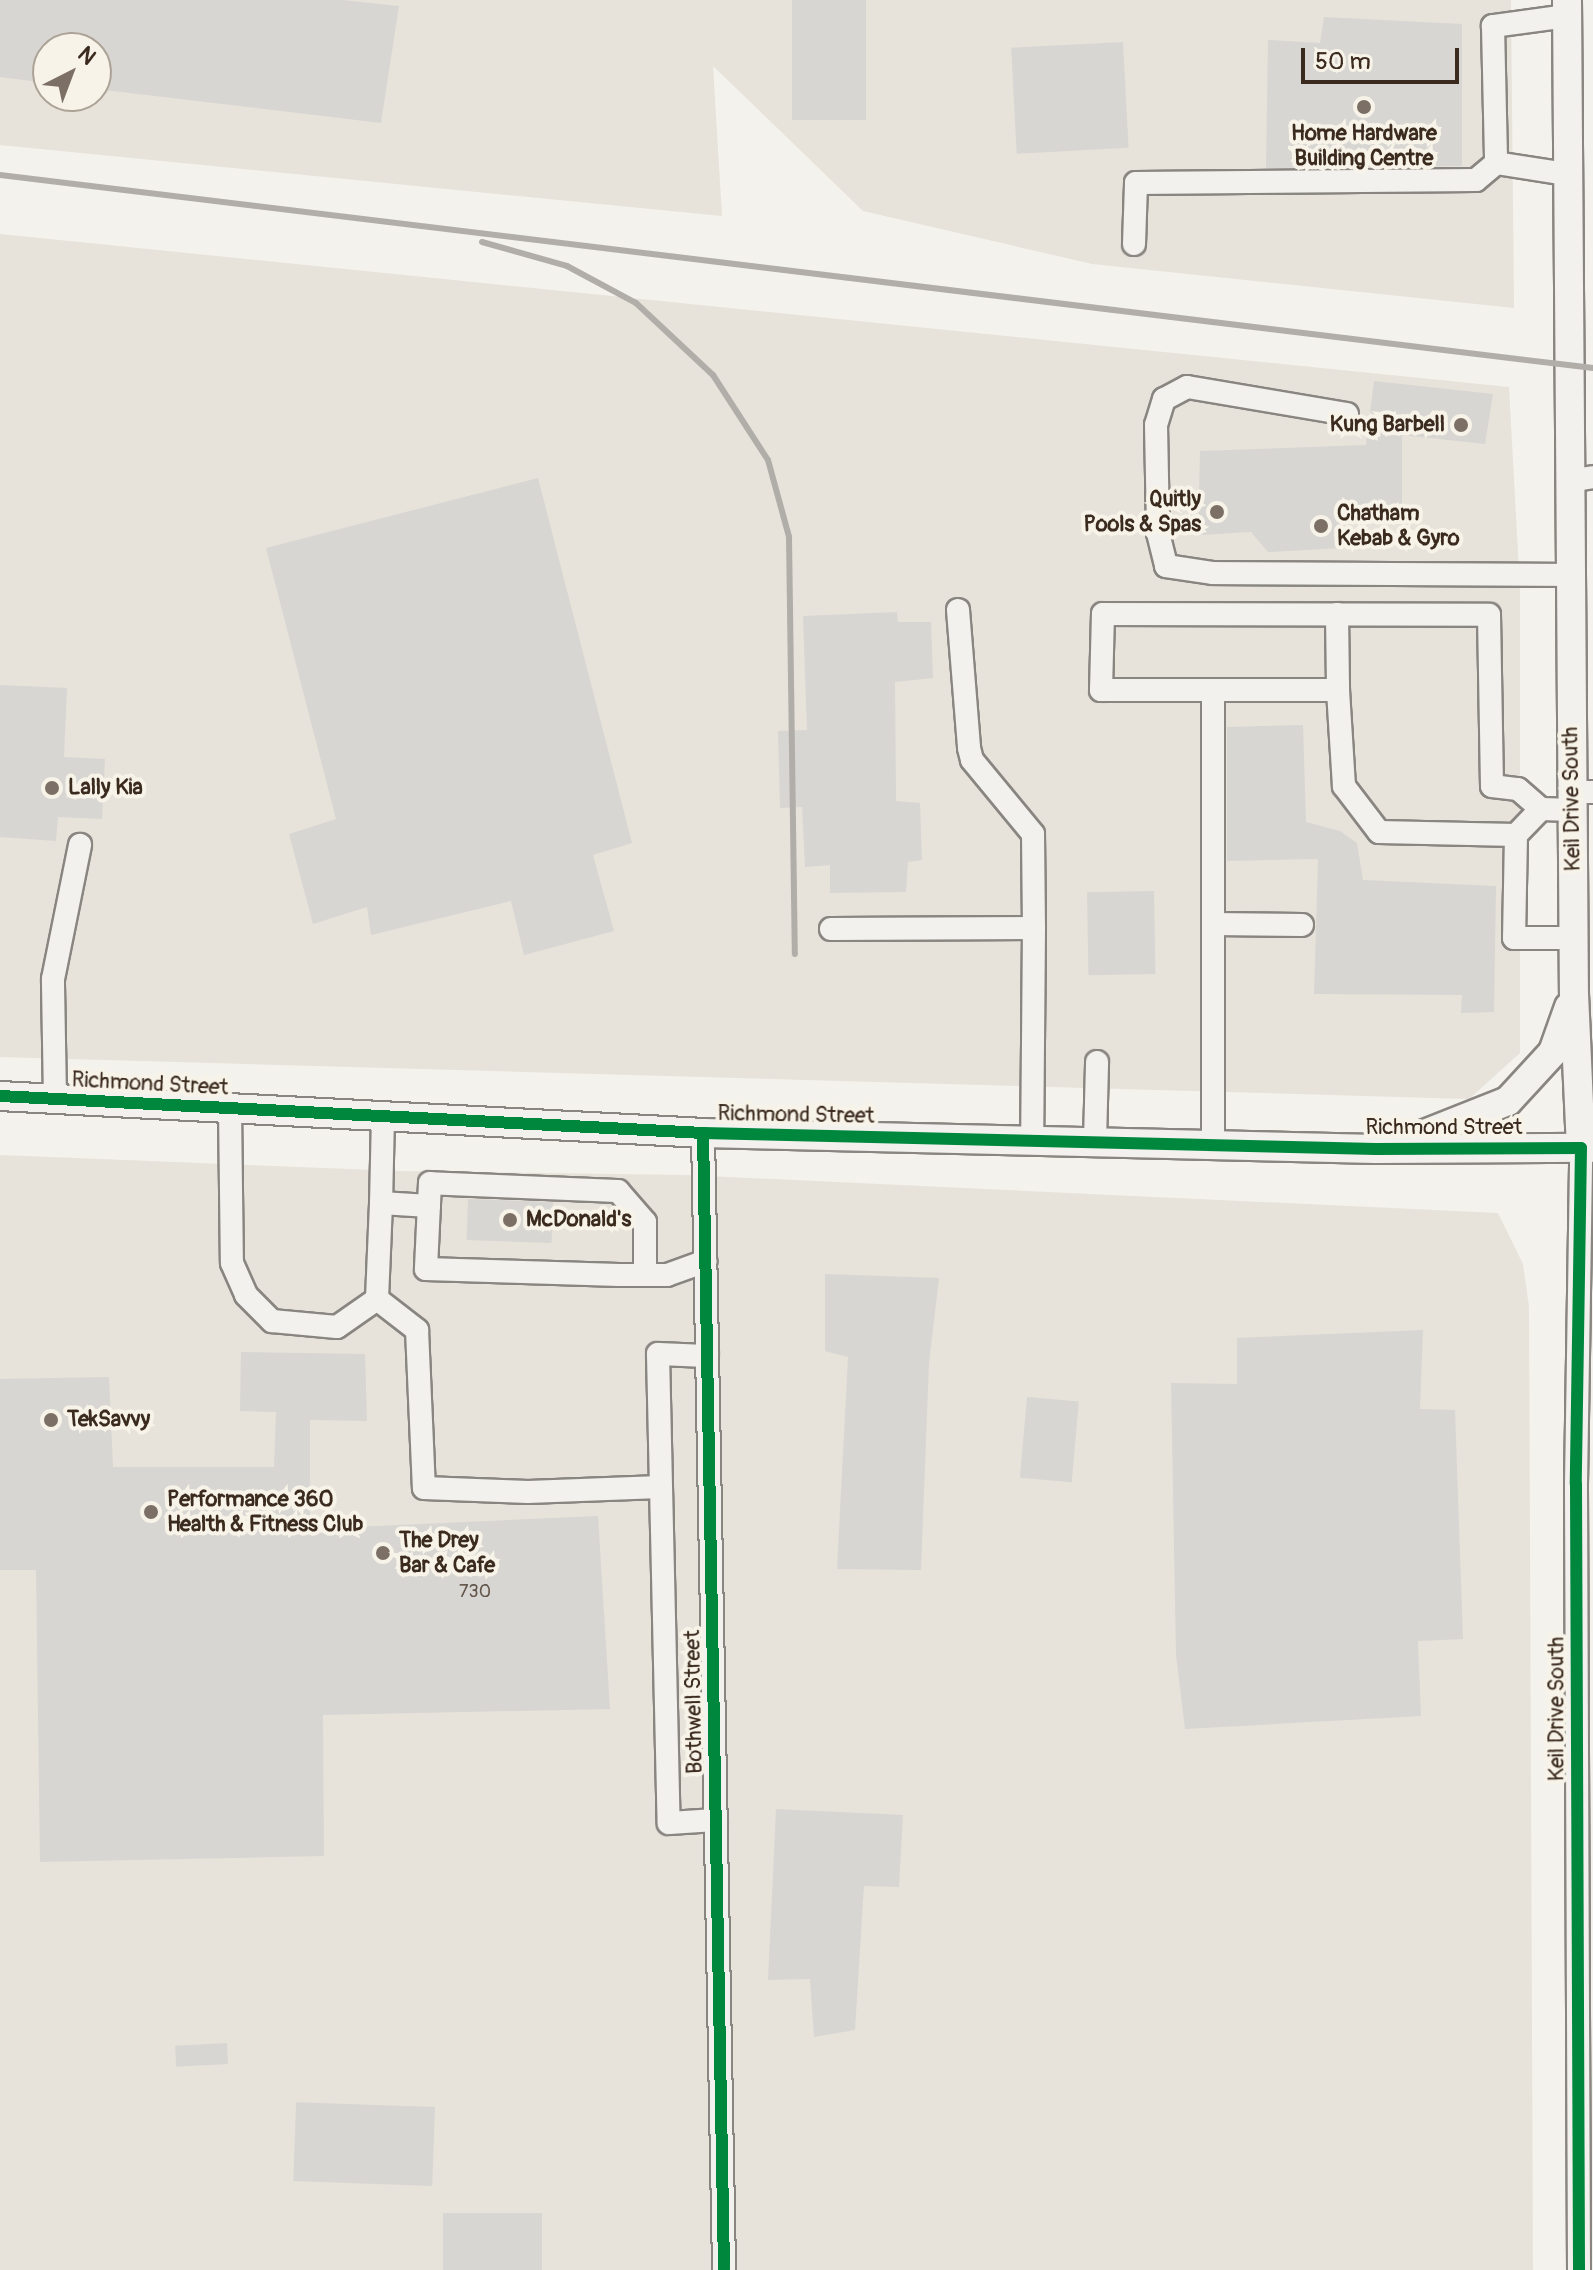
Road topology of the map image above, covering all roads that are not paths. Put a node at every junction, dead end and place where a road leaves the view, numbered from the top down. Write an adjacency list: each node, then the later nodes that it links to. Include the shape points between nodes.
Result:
1 (1567, 8): 2 (street, via 1493,26); 3 (main road, Keil Drive South)
2 (1496, 163): 3 (street); 4 (street, via 1476,180 1136,183)
3 (1567, 174): 6 (main road, Keil Drive South)
4 (1134, 244)
5 (1347, 414): 7 (street, via 1187,387 1164,399 1156,425 1158,533 1166,566 1213,573)
6 (1581, 479): 7 (main road, Keil Drive South)
7 (1570, 575): 12 (main road, Keil Drive South)
8 (958, 610): 19 (street, via 969,748 972,760 1033,834)
9 (1337, 614): 10 (street, via 1103,614 1101,690); 11 (street); 14 (street, via 1489,615 1492,786 1518,789)
10 (1213, 690): 11 (street); 17 (street)
11 (1338, 690): 15 (street, via 1344,786 1379,832)
12 (1582, 747): 13 (main road, Keil Drive South)
13 (1579, 798): 14 (street); 21 (main road, Keil Drive South)
14 (1541, 809): 15 (street)
15 (1516, 835): 21 (street, via 1514,938)
16 (80, 845): 26 (street, via 53,979)
17 (1213, 924): 18 (street); 32 (street)
18 (1302, 925)
19 (1034, 928): 20 (street); 30 (street)
20 (831, 929)
21 (1574, 938): 22 (main road, Keil Drive South)
22 (1574, 994): 23 (main road); 33 (main road, Keil Drive South); 34 (main road, via 1553,1052 1508,1101 1442,1131)
23 (1593, 1030)
24 (1097, 1062): 31 (street)
25 (0, 1096): 26 (main road, Richmond Street)
26 (55, 1099): 27 (main road, Richmond Street)
27 (230, 1108): 28 (main road, Richmond Street); 39 (street, via 232,1263 246,1295 272,1321 337,1327)
28 (383, 1116): 29 (main road, Richmond Street); 35 (street)
29 (703, 1133): 30 (main road, Richmond Street); 37 (street, Bothwell Street)
30 (1032, 1139): 31 (main road, Richmond Street)
31 (1095, 1141): 32 (main road, Richmond Street)
32 (1213, 1144): 34 (main road, Richmond Street)
33 (1587, 1148): 34 (main road, Richmond Street); 41 (street, Keil Drive South)
34 (1376, 1149)
35 (381, 1203): 36 (street); 39 (street)
36 (429, 1206): 38 (street, via 426,1269); 38 (street, via 430,1183 618,1191 645,1222)
37 (706, 1261): 38 (street, via 667,1275); 40 (street, Bothwell Street)
38 (645, 1275)
39 (377, 1299): 42 (street, via 417,1330 424,1488 528,1492)
40 (707, 1356): 42 (street, via 658,1354); 43 (street, Bothwell Street)
41 (1584, 1484): 45 (street, Keil Drive South)
42 (660, 1487): 43 (street, via 669,1823)
43 (716, 1820): 44 (street, Bothwell Street)
44 (724, 2270)
45 (1579, 2270)

